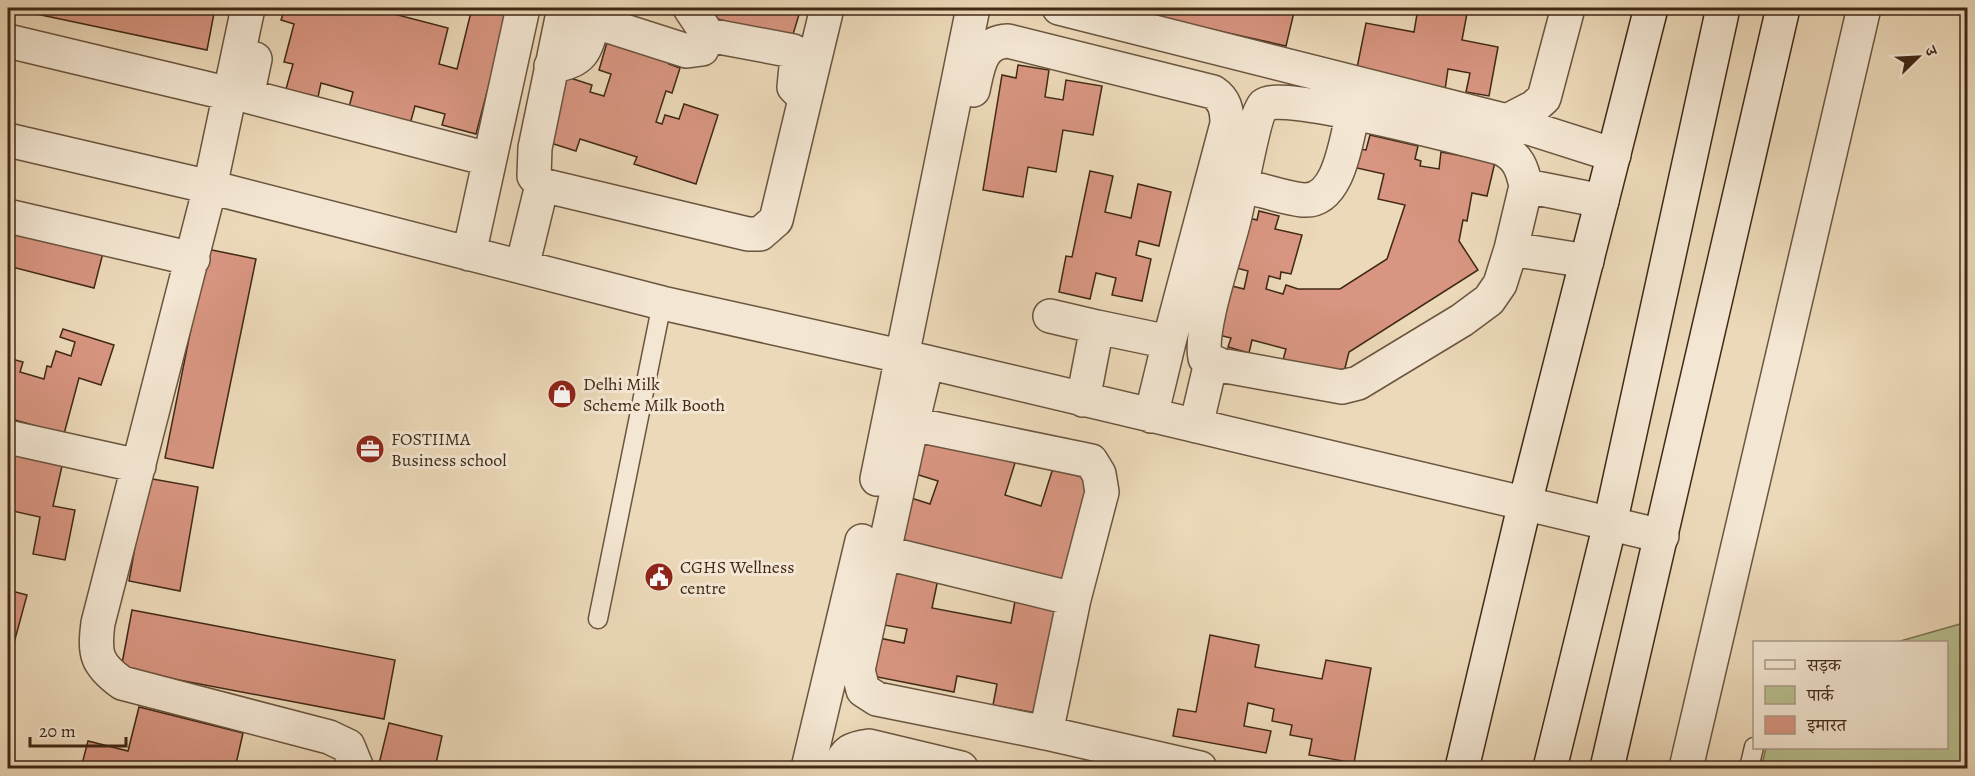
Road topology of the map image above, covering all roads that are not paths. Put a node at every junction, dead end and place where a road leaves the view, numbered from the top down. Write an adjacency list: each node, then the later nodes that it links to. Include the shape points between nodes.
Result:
1 (248, 8): 17 (street)
2 (266, 8): 22 (street, via 247,96)
3 (523, 8): 22 (street)
4 (690, 8): 14 (street)
5 (826, 8): 16 (street)
6 (1059, 8): 19 (street)
7 (1568, 8): 19 (street, via 1544,98 1534,108)
8 (1651, 8): 21 (street)
9 (1723, 8): 48 (street)
10 (1783, 8): 49 (street)
11 (1864, 8): 63 (street)
12 (583, 12): 14 (street, via 694,52 702,49); 24 (street, via 551,66 532,164 534,176)
13 (977, 30): 23 (street, via 981,57); 38 (street, via 1213,92 1225,105 1227,124); 39 (street)
14 (708, 34): 16 (street, via 793,51 797,57 794,87)
15 (8, 41): 17 (street)
16 (806, 92): 24 (street, via 776,220 760,234)
17 (230, 94): 27 (street)
18 (1353, 113): 25 (street, via 1336,179 1323,194 1306,200); 25 (street, via 1284,101 1263,106 1256,120); 26 (street, via 1512,153)
19 (1507, 121): 21 (street)
20 (8, 140): 27 (street)
21 (1614, 155): 28 (street)
22 (488, 159): 31 (street)
23 (952, 176)
24 (542, 185): 34 (street)
25 (1243, 186): 40 (street, via 1204,339 1205,358)
26 (1526, 186): 28 (street); 30 (street)
27 (210, 187): 31 (street); 32 (street)
28 (1602, 201): 33 (street)
29 (8, 216): 32 (street)
30 (1511, 249): 33 (street); 40 (street, via 1500,284 1489,300 1358,383 1342,387)
31 (469, 254): 34 (street)
32 (193, 259): 46 (street)
33 (1587, 261): 47 (street)
34 (522, 267): 35 (street)
35 (662, 303): 39 (street); 52 (lane)
36 (1050, 316): 37 (street)
37 (1097, 327): 38 (street); 41 (street)
38 (1169, 342): 42 (street)
39 (914, 360): 41 (street); 43 (street); 56 (street, via 876,482)
40 (1211, 362): 44 (street)
41 (1083, 400): 42 (street)
42 (1151, 416): 44 (street)
43 (912, 424): 50 (street); 51 (street, via 1091,461 1099,474 1102,492)
44 (1196, 426): 47 (street)
45 (8, 437): 46 (street)
46 (139, 466): 55 (street, via 98,623 95,646 100,664 122,683 329,737 348,746)
47 (1525, 503): 48 (street); 60 (street)
48 (1610, 524): 49 (street); 61 (street)
49 (1662, 536): 62 (street)
50 (882, 552): 51 (street); 53 (street, via 858,670 863,690 877,699)
51 (1074, 599): 53 (street)
52 (598, 619)
53 (1046, 733): 59 (street)
54 (1754, 749): 64 (lane)
55 (357, 768)
56 (808, 768)
57 (840, 768): 58 (street, via 842,758 854,748 869,747)
58 (962, 768)
59 (1200, 768)
60 (1462, 768)
61 (1550, 768)
62 (1607, 768)
63 (1686, 768)
64 (1749, 768)

